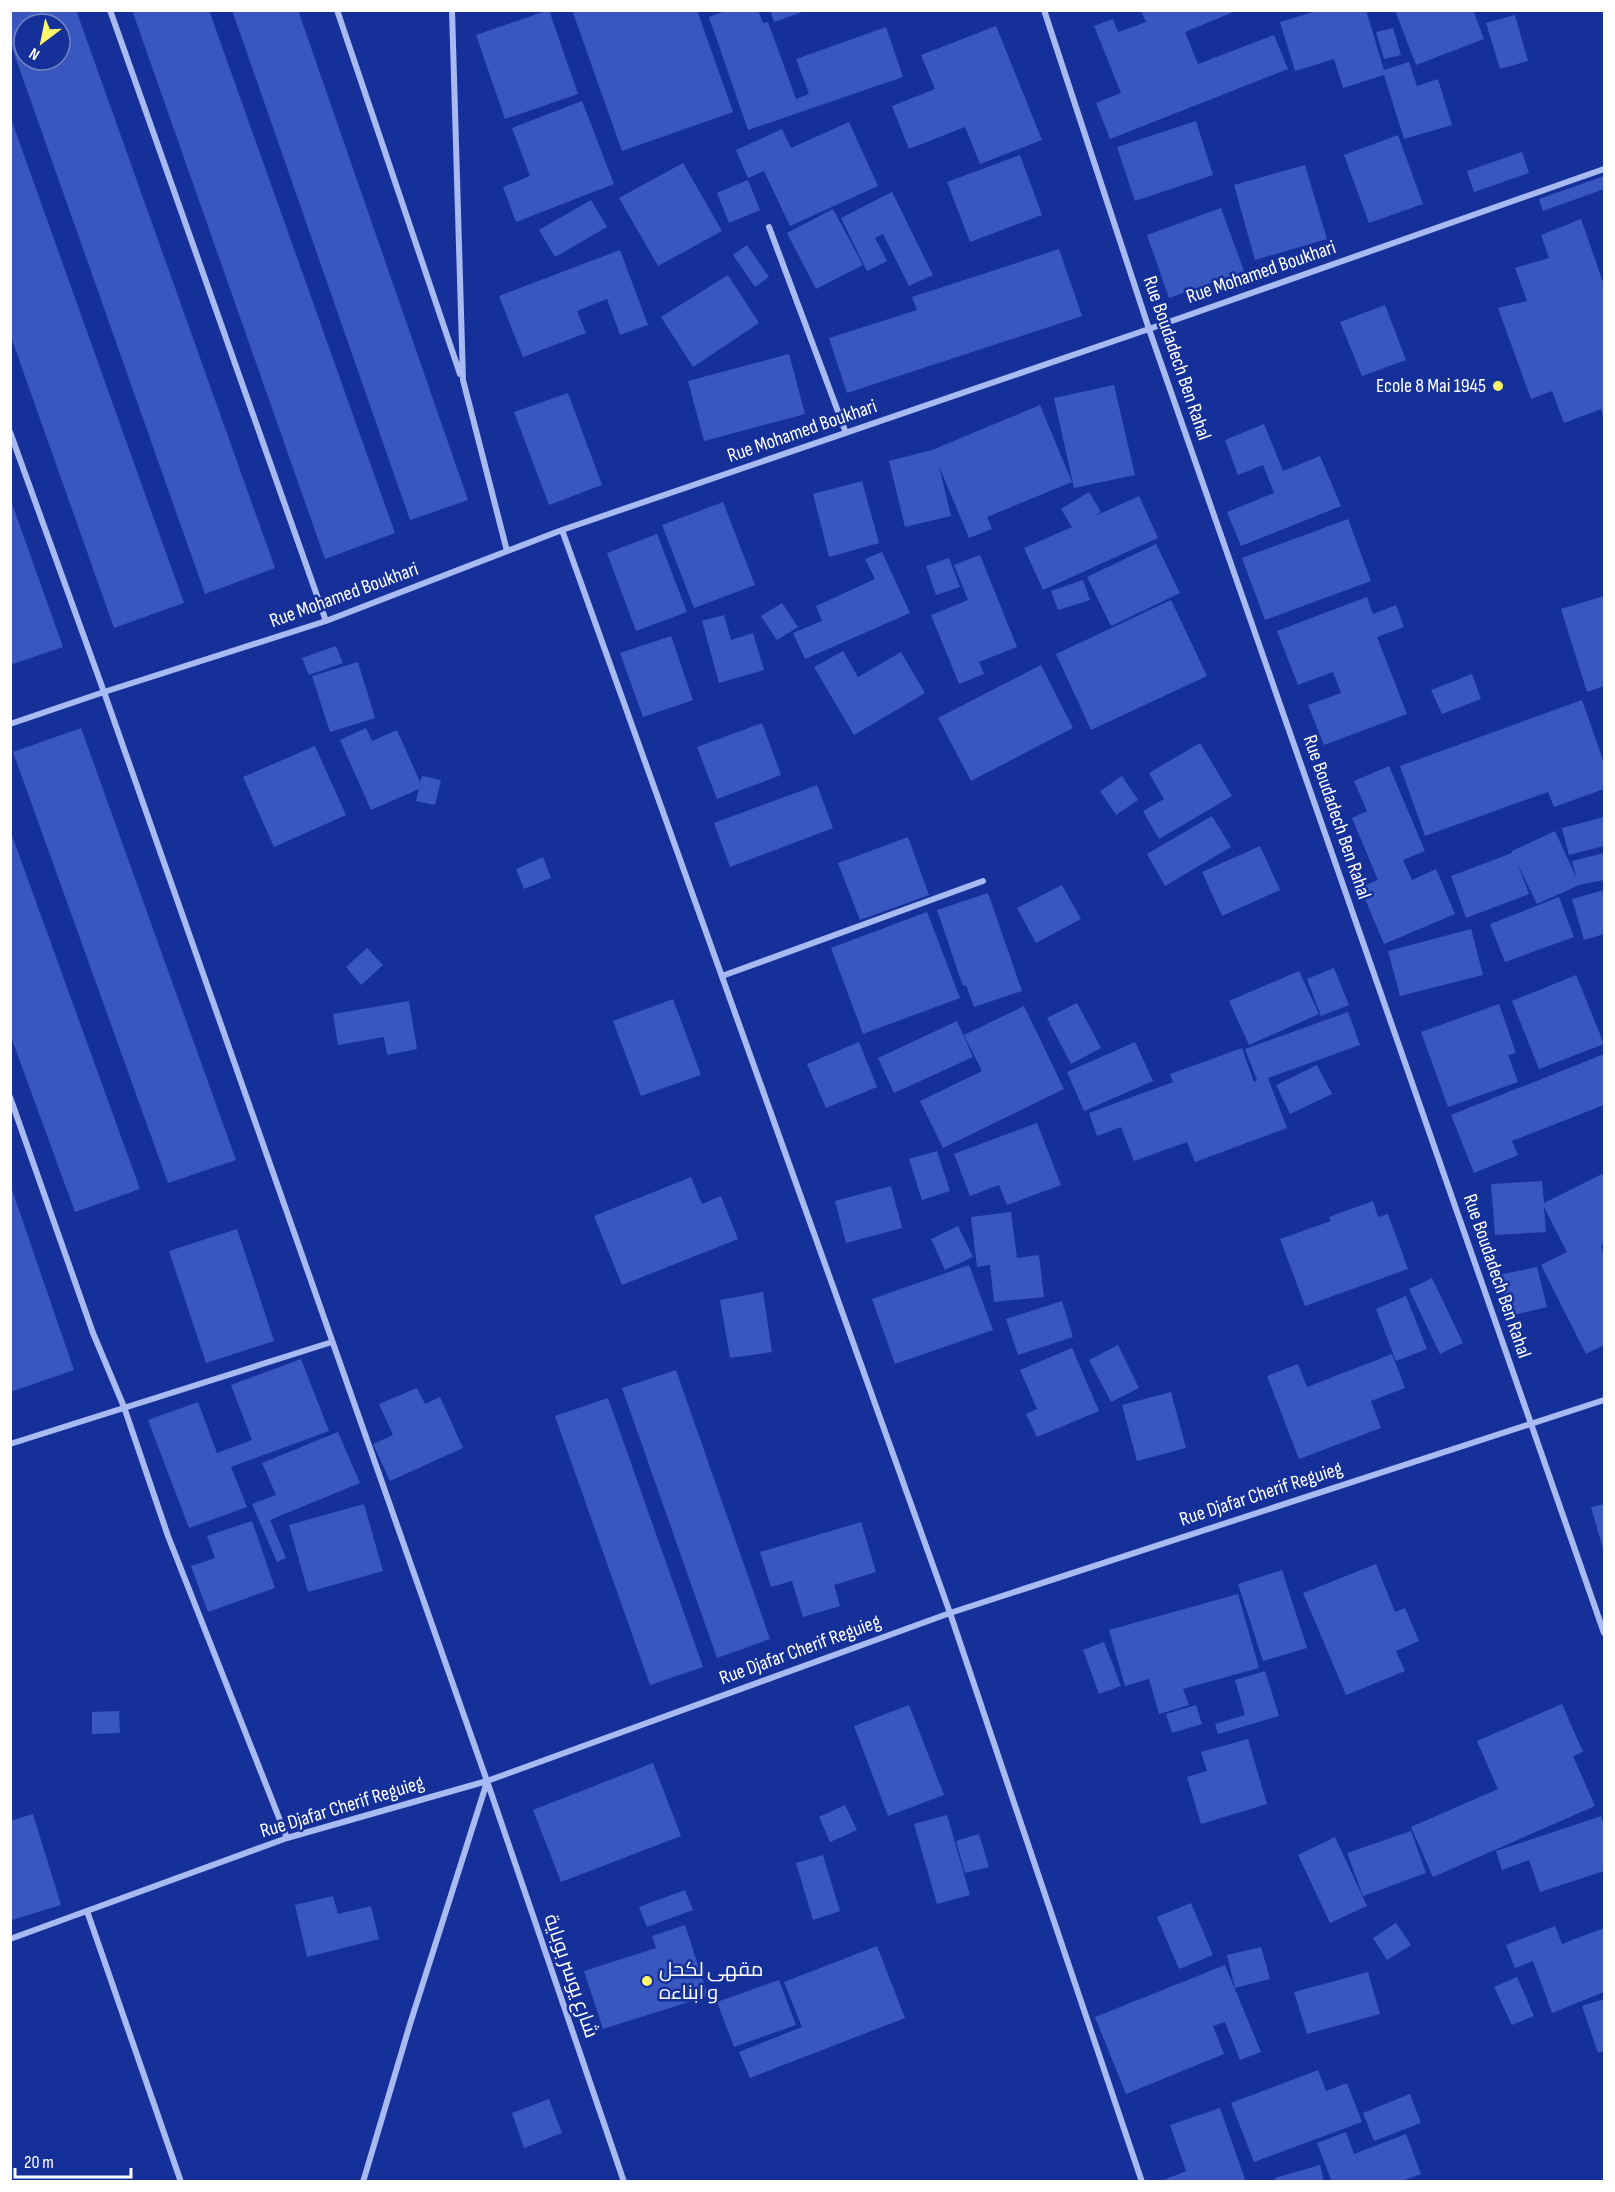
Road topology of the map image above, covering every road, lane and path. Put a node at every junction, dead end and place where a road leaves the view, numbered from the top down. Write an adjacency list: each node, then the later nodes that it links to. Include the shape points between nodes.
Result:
1 (110, 10): 13 (street)
2 (337, 10): 8 (street)
3 (452, 10): 8 (street)
4 (1044, 10): 7 (street, Rue Boudadech Ben Rahal)
5 (1605, 169): 7 (street, Rue Mohamed Boukhari)
6 (769, 227): 10 (street)
7 (1149, 329): 10 (street, Rue Mohamed Boukhari); 22 (street, Rue Boudadech Ben Rahal)
8 (463, 380): 12 (street)
9 (10, 432): 14 (street, شارع يوسر بوباية)
10 (846, 433): 11 (street, Rue Mohamed Boukhari)
11 (562, 530): 12 (street, Rue Mohamed Boukhari); 17 (street)
12 (507, 551): 13 (street, Rue Mohamed Boukhari)
13 (326, 621): 14 (street, Rue Mohamed Boukhari)
14 (104, 692): 15 (street, Rue Mohamed Boukhari); 19 (street, شارع يوسر بوباية)
15 (10, 724)
16 (983, 881): 17 (street)
17 (722, 975): 24 (street)
18 (10, 1097): 21 (street, via 93,1333)
19 (332, 1342): 21 (street); 26 (street, شارع يوسر بوباية)
20 (1605, 1400): 22 (street, Rue Djafar Cherif Reguieg)
21 (124, 1407): 23 (street); 27 (street, via 168,1536)
22 (1531, 1424): 24 (street, Rue Djafar Cherif Reguieg); 25 (street, Rue Boudadech Ben Rahal)
23 (10, 1444)
24 (950, 1613): 26 (street, Rue Djafar Cherif Reguieg); 33 (street)
25 (1605, 1633)
26 (487, 1781): 27 (street, Rue Djafar Cherif Reguieg); 31 (street); 32 (street, شارع يوسر بوباية)
27 (287, 1838): 28 (street, Rue Djafar Cherif Reguieg)
28 (87, 1911): 29 (street, Rue Djafar Cherif Reguieg); 30 (street)
29 (10, 1939)
30 (181, 2181)
31 (363, 2181)
32 (624, 2181)
33 (1142, 2181)

